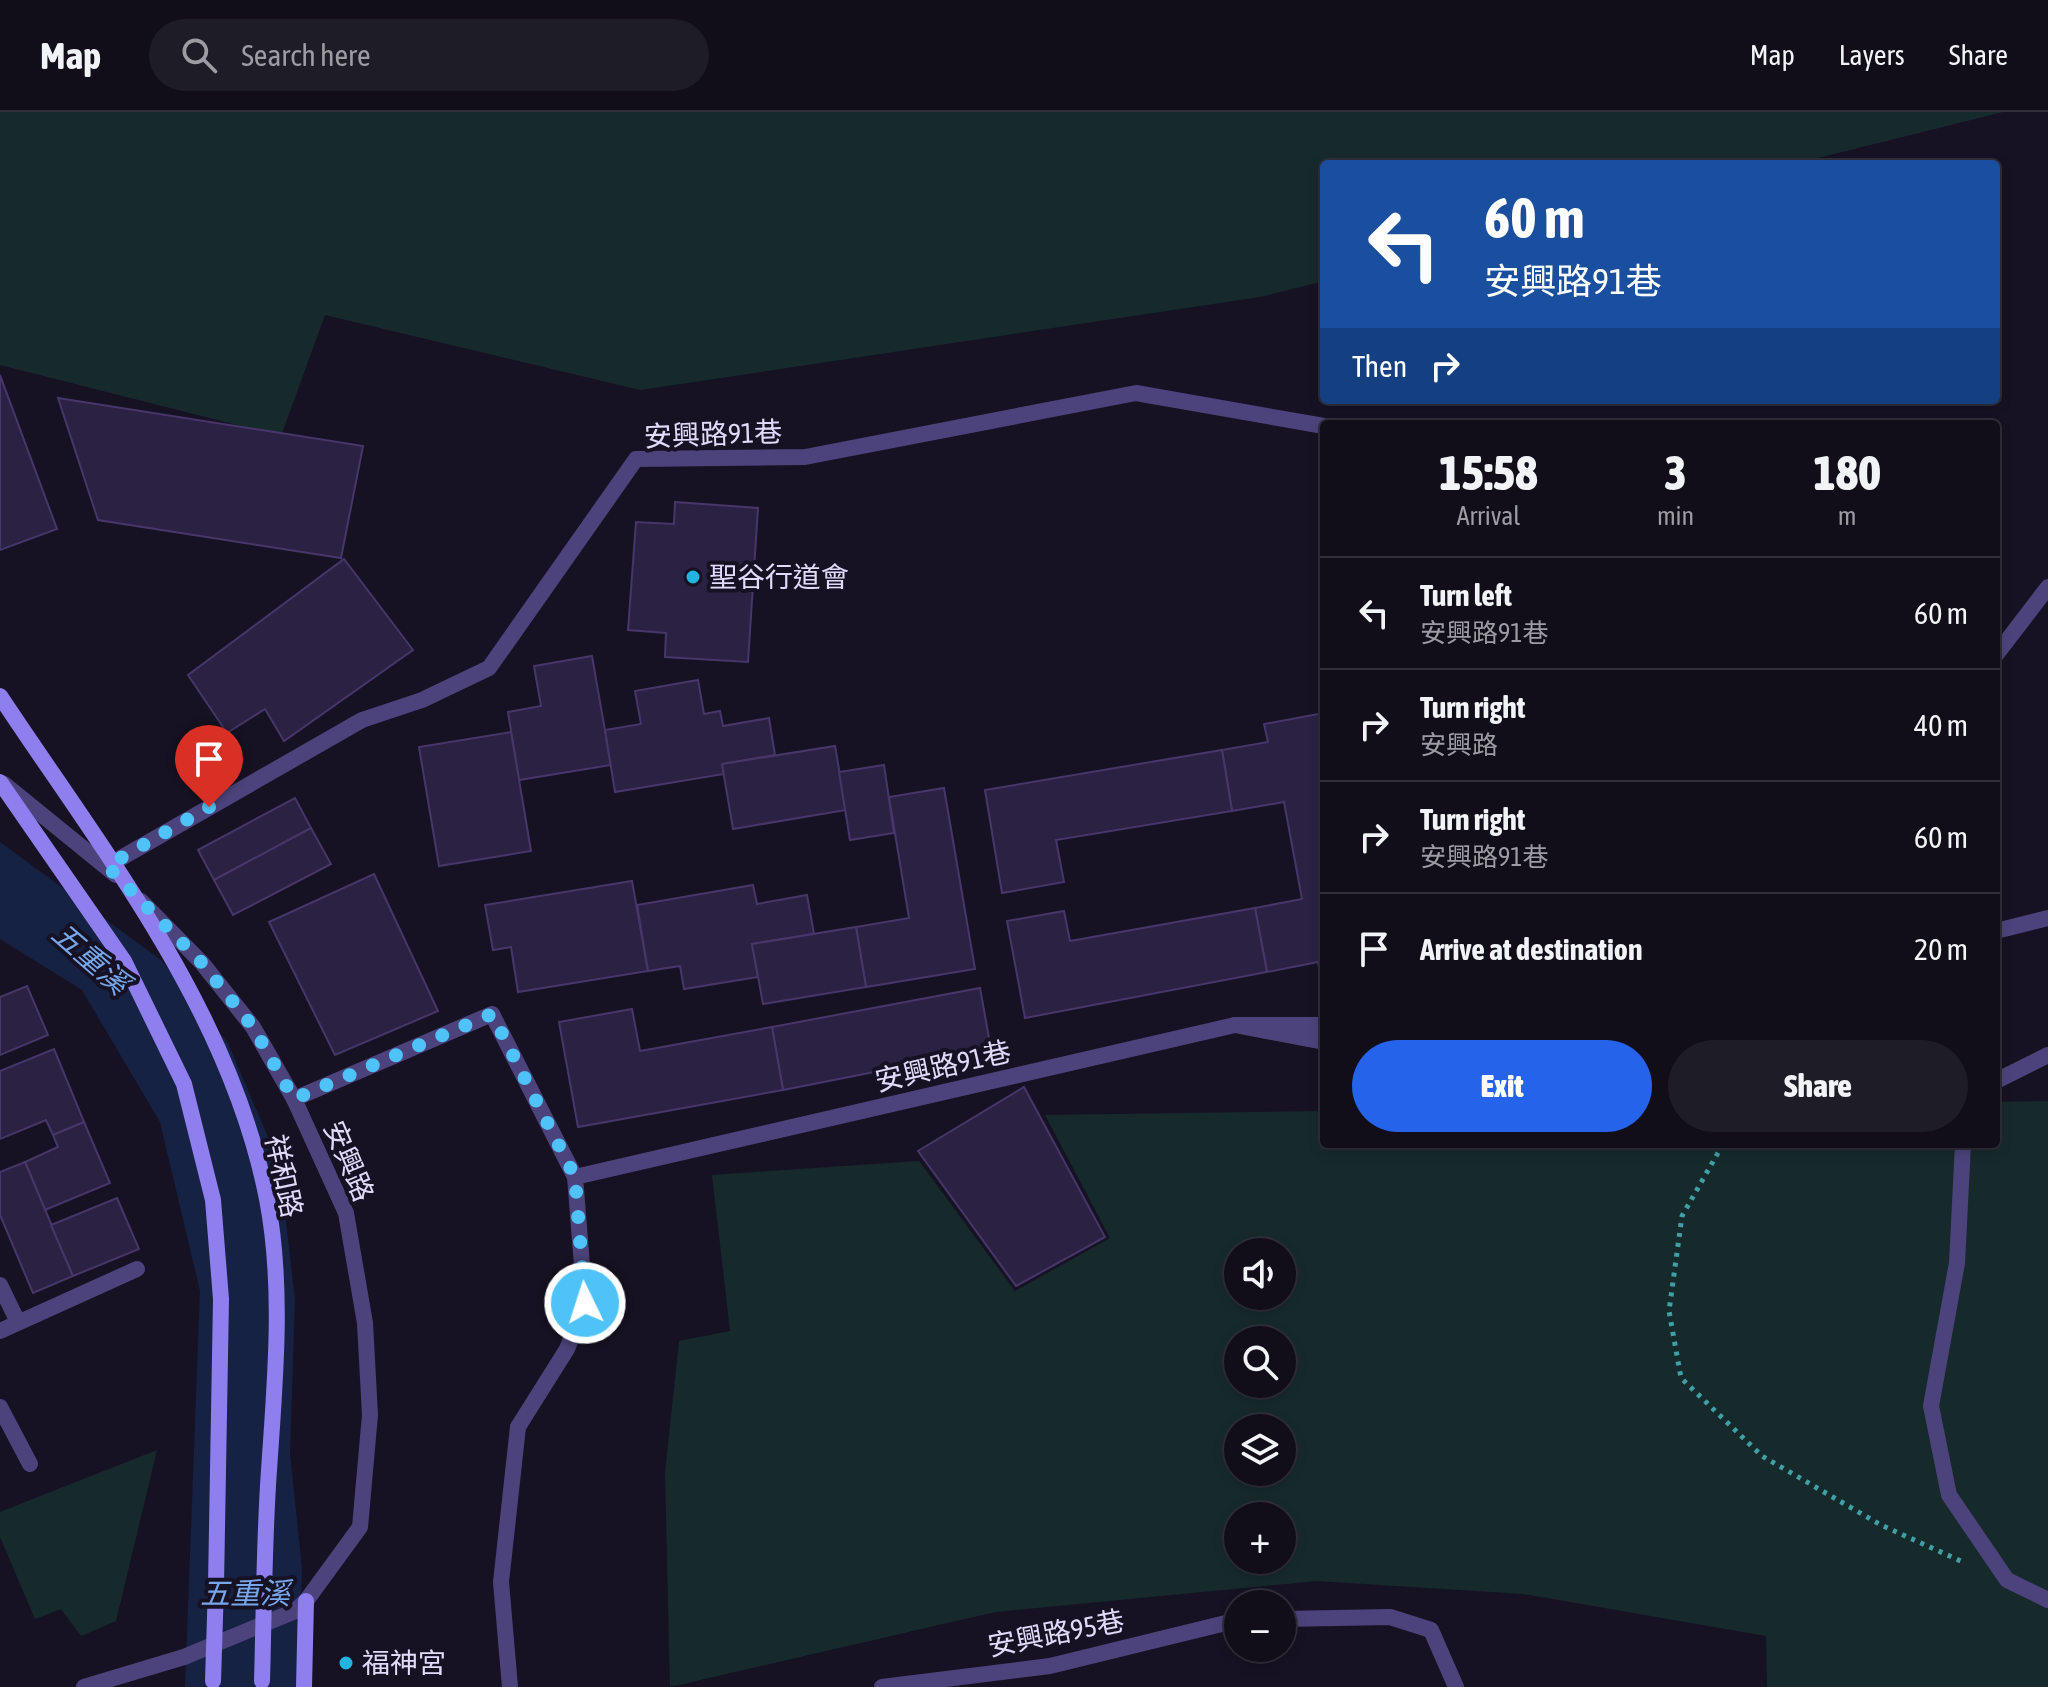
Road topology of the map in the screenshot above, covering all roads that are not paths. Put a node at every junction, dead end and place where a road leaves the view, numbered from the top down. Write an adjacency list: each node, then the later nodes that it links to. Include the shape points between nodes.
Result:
1 (1320, 425): 6 (street, 安興路91巷, via 1136,393 805,457 636,459 489,668 422,700 362,720)
2 (2048, 587): 3 (street)
3 (2000, 650)
4 (0, 696): 29 (main road, 祥和路, bridge, via 155,929 189,993 240,1098 267,1200 277,1308)
5 (0, 781): 6 (street, 安興路); 28 (main road, bridge, via 124,961 184,1084 213,1200 221,1327)
6 (107, 866): 14 (street, 安興路, via 202,963 253,1027)
7 (2048, 918): 8 (street)
8 (2000, 930)
9 (1235, 1025): 10 (street, 安興路91巷); 11 (street); 16 (street, 安興路91巷)
10 (1320, 1025)
11 (1320, 1041)
12 (2048, 1055): 13 (street)
13 (2000, 1079)
14 (294, 1099): 16 (street, via 492,1014); 24 (street, 安興路, via 346,1213 365,1323 370,1415 360,1527)
15 (1963, 1148): 23 (street, via 1957,1263 1931,1406 1949,1495 2007,1580)
16 (575, 1177): 31 (street, via 585,1303 567,1349 518,1427 501,1582)
17 (137, 1269): 19 (street)
18 (0, 1285): 19 (street)
19 (18, 1322): 20 (street)
20 (0, 1331)
21 (0, 1407): 22 (street)
22 (30, 1464)
23 (2048, 1600)
24 (301, 1606): 27 (street, bridge, via 184,1657); 30 (main road)
25 (1296, 1619): 33 (street, via 1390,1617 1431,1630)
26 (1224, 1623): 32 (street, 安興路95巷, via 1050,1666)
27 (84, 1687)
28 (213, 1687)
29 (262, 1687)
30 (304, 1687)
31 (510, 1687)
32 (882, 1687)
33 (1456, 1687)

